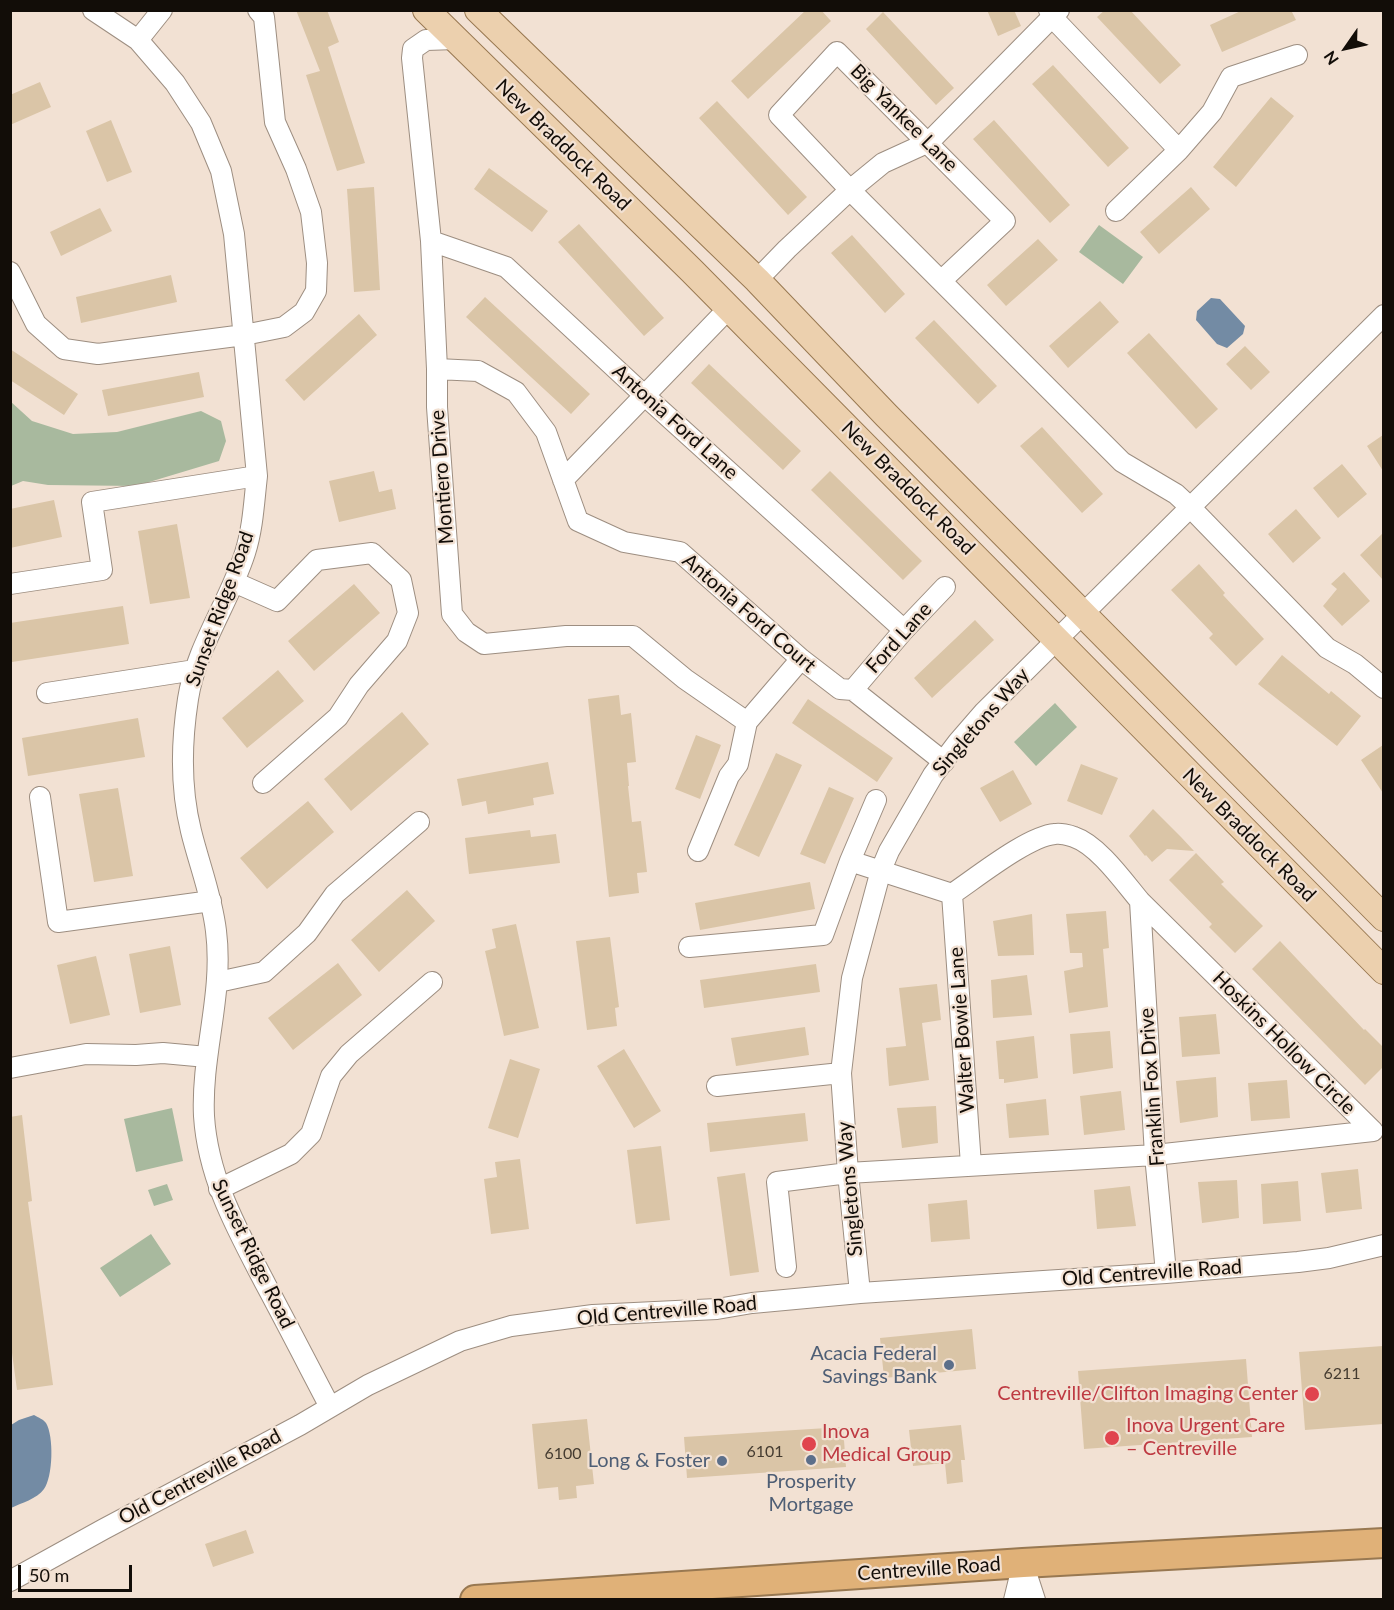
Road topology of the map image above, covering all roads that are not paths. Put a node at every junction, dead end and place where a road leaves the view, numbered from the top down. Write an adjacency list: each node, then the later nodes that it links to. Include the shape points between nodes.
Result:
1 (93, 10): 8 (street, Sunset Ridge Road)
2 (162, 10): 8 (street)
3 (258, 10): 20 (street, via 264,17 276,122 311,212 316,291 304,312 284,327)
4 (478, 10): 16 (main road, New Braddock Road)
5 (434, 13): 7 (main road, New Braddock Road)
6 (1053, 13): 10 (street); 11 (street)
7 (456, 39): 14 (street, Montiero Drive, via 423,41 413,49); 18 (main road, New Braddock Road)
8 (138, 40): 20 (street, Sunset Ridge Road, via 180,89 213,148 227,192 234,234)
9 (1297, 55): 11 (street, via 1231,77 1212,112)
10 (929, 142): 12 (street, via 883,163); 12 (street, Big Yankee Lane, via 837,52 779,115); 17 (street, Big Yankee Lane, via 1005,221)
11 (1179, 150): 13 (street)
12 (850, 190): 16 (street); 17 (street, Big Yankee Lane)
13 (1116, 211)
14 (431, 242): 21 (street, Montiero Drive); 22 (street, Antonia Ford Lane, via 506,267)
15 (10, 272): 20 (street, via 36,324 64,349 98,354)
16 (758, 280): 29 (main road, New Braddock Road)
17 (941, 281): 25 (street, Big Yankee Lane, via 1122,462 1176,494)
18 (729, 308): 22 (street); 31 (main road, New Braddock Road)
19 (1383, 315): 25 (street, Singletons Way)
20 (244, 335): 23 (street, Sunset Ridge Road)
21 (437, 369): 24 (street, Antonia Ford Court, via 478,370 516,392 546,432); 37 (street, Montiero Drive, via 452,614 466,632 484,644 566,636 633,636 685,679)
22 (644, 395): 24 (street); 30 (street, Antonia Ford Lane)
23 (257, 476): 26 (street, Sunset Ridge Road, via 253,520); 27 (street, via 92,502 102,570)
24 (562, 480): 32 (street, Antonia Ford Court, via 578,520 624,542 680,552)
25 (1190, 507): 29 (street, Singletons Way); 34 (street, Big Yankee Lane, via 1327,648 1355,664)
26 (234, 582): 33 (street, Sunset Ridge Road); 39 (street, via 277,601 317,560 372,553 401,580 408,613 397,641 359,685 338,717)
27 (10, 584)
28 (945, 587): 30 (street, Ford Lane)
29 (1083, 614): 31 (street, Singletons Way); 49 (main road, New Braddock Road)
30 (904, 630): 35 (street, Ford Lane)
31 (1056, 639): 38 (street, Singletons Way, via 984,712); 51 (main road, New Braddock Road)
32 (801, 659): 35 (street, Antonia Ford Court, via 840,689); 37 (street)
33 (195, 670): 36 (street); 48 (street, Sunset Ridge Road, via 183,733 182,769 185,804)
34 (1383, 688)
35 (853, 690): 38 (street, Antonia Ford Court)
36 (47, 693)
37 (747, 722): 43 (street, via 738,764 729,776)
38 (944, 762): 45 (street, Singletons Way, via 919,798)
39 (263, 783)
40 (40, 797): 48 (street, via 58,922)
41 (876, 800): 44 (street)
42 (419, 822): 52 (street, via 335,894 307,933 264,972)
43 (698, 851)
44 (850, 861): 45 (street); 50 (street, via 823,935)
45 (881, 870): 46 (street); 56 (street, Singletons Way, via 852,978)
46 (952, 894): 47 (street, Hoskins Hollow Circle, via 1024,845 1055,834 1075,837 1092,849); 59 (street, Walter Bowie Lane)
47 (1140, 900): 58 (street, Franklin Fox Drive); 58 (street, Hoskins Hollow Circle, via 1373,1131)
48 (211, 901): 52 (street, Sunset Ridge Road, via 218,945)
49 (1383, 918)
50 (688, 947)
51 (1383, 971)
52 (218, 982): 54 (street, Sunset Ridge Road)
53 (432, 982): 61 (street, via 349,1054 330,1076 311,1134 291,1154)
54 (207, 1057): 55 (street, via 86,1054); 61 (street, Sunset Ridge Road, via 204,1118)
55 (10, 1068)
56 (841, 1073): 57 (street); 60 (street, Singletons Way)
57 (717, 1086)
58 (1155, 1155): 59 (street, Hoskins Hollow Circle); 64 (street, Franklin Fox Drive)
59 (972, 1166): 60 (street, Hoskins Hollow Circle)
60 (848, 1173): 63 (street, Hoskins Hollow Circle, via 777,1182); 65 (street, Singletons Way)
61 (219, 1189): 66 (street, Sunset Ridge Road)
62 (1383, 1245): 64 (street, Old Centreville Road, via 1329,1258)
63 (786, 1267)
64 (1166, 1273): 65 (street, Old Centreville Road)
65 (860, 1293): 66 (street, Old Centreville Road, via 717,1310 593,1316 511,1326 460,1341)
66 (330, 1407): 69 (street, Old Centreville Road)
67 (1383, 1543): 68 (highway, Centreville Road)
68 (1023, 1563): 70 (highway, Centreville Road); 71 (street); 72 (street)
69 (10, 1581)
70 (475, 1599)
71 (1014, 1599)
72 (1035, 1599)

